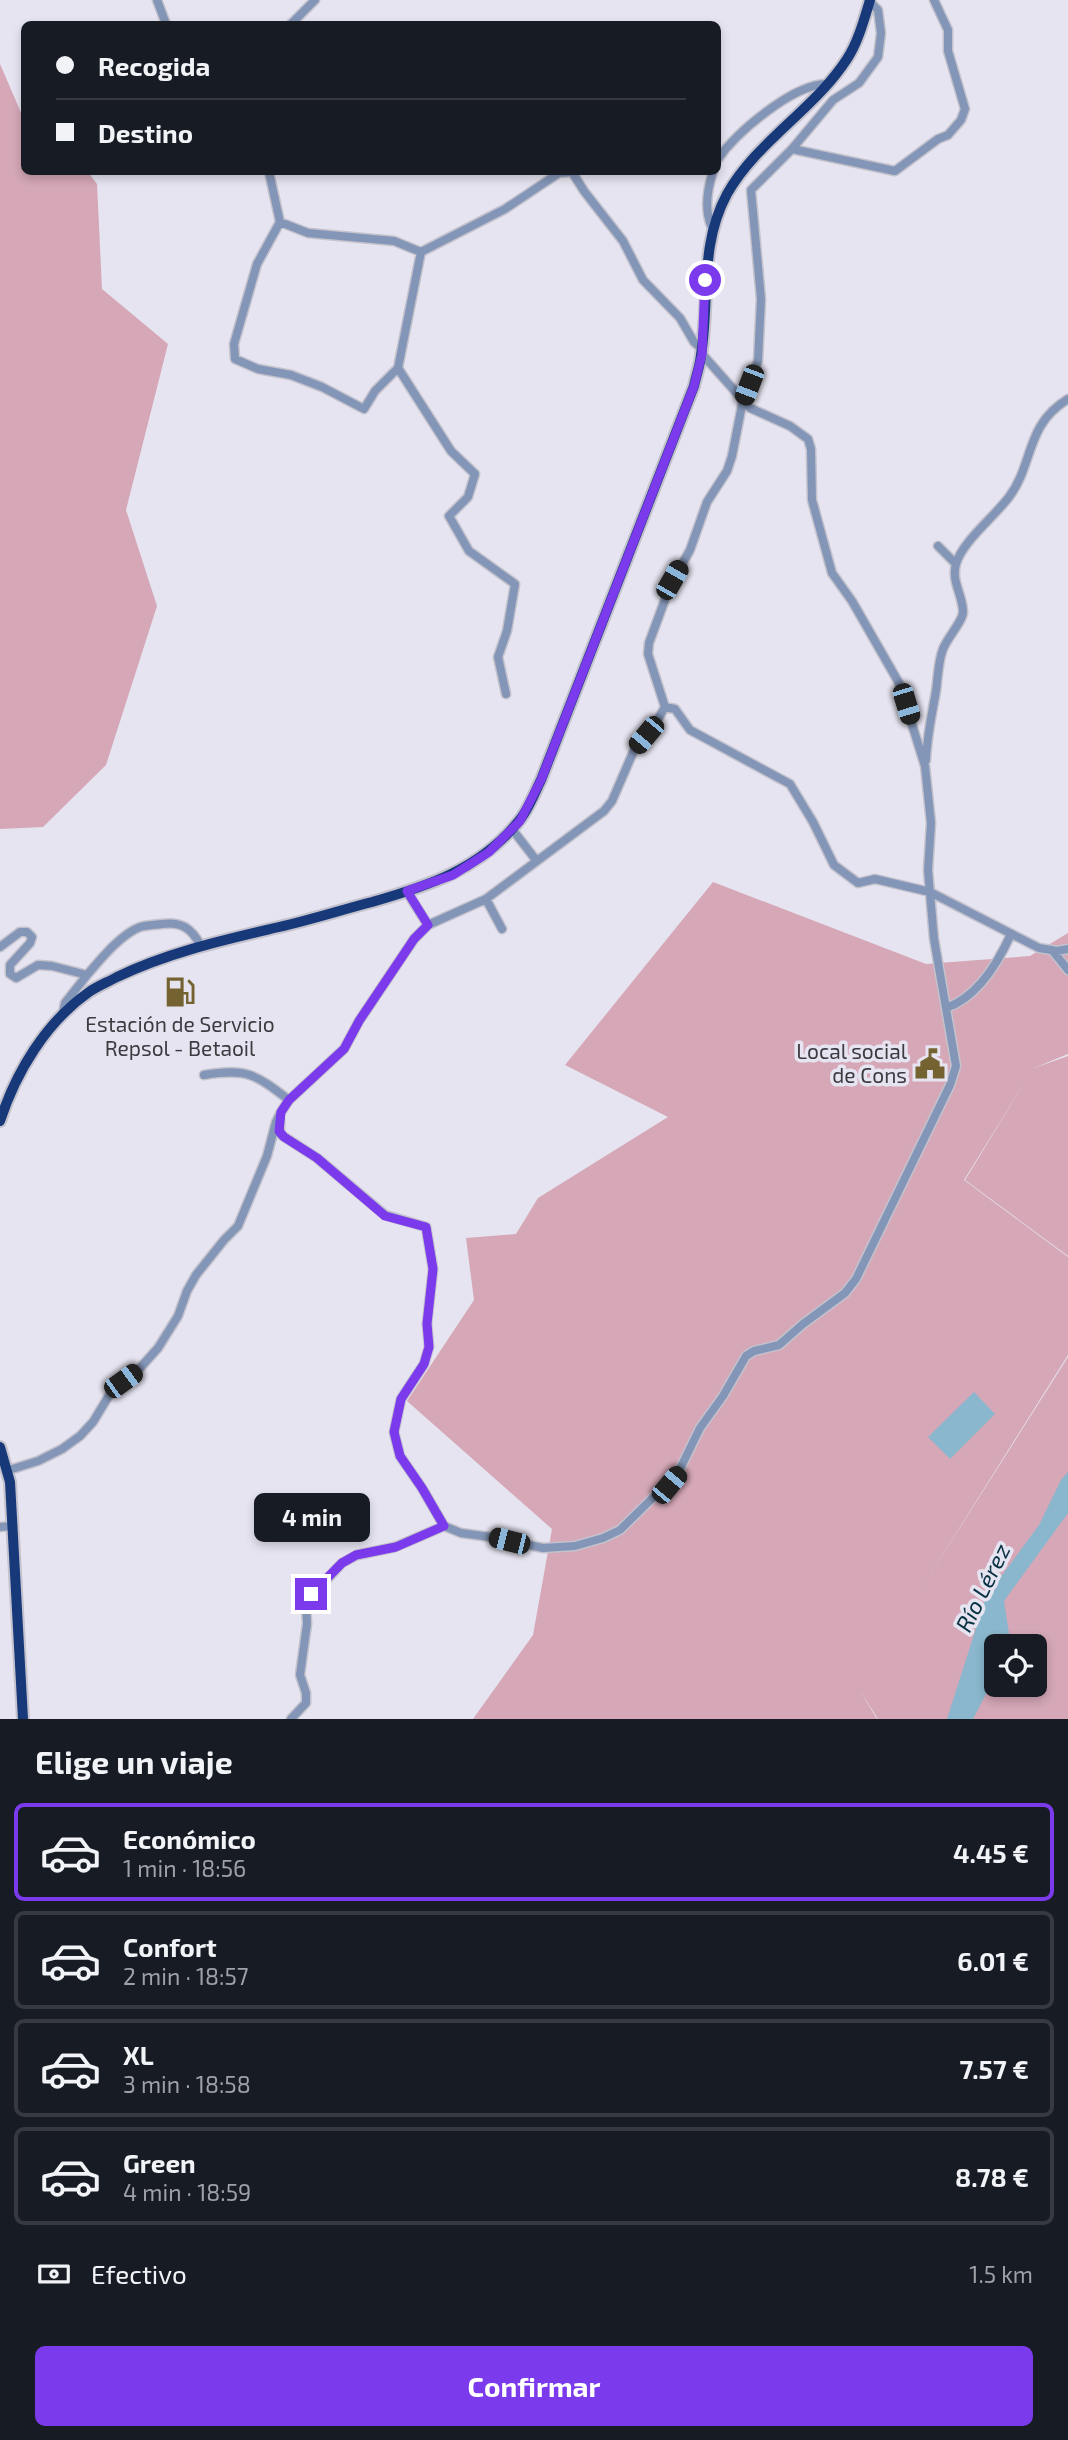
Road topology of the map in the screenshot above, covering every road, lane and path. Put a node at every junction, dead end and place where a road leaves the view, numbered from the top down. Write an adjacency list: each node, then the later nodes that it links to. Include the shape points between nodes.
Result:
1 (157, 0): 5 (street)
2 (315, 0): 6 (street)
3 (934, 0): 8 (street, via 948,30 947,51 965,109 948,135 895,171)
4 (869, 1): 7 (highway, via 847,59); 8 (street, via 878,10 878,57 859,83 834,100)
5 (162, 21)
6 (294, 21)
7 (826, 84): 9 (street, via 791,96 757,118); 15 (highway, via 753,158 727,195)
8 (792, 149): 20 (street, via 751,190 761,299 758,361)
9 (721, 155)
10 (271, 175): 14 (street)
11 (556, 175): 16 (street, via 505,209)
12 (574, 175): 17 (street, via 623,241 643,280 680,318)
13 (712, 175): 15 (street, via 707,200)
14 (280, 222): 16 (street, via 308,233 394,241); 18 (street, via 257,264 234,344 235,359 311,383 364,409)
15 (712, 228): 17 (highway)
16 (421, 252): 18 (street)
17 (702, 351): 20 (street); 26 (highway, via 677,433 541,780)
18 (398, 368): 23 (street, via 451,451 475,474 468,497 449,516 469,551 515,584 508,631 498,657)
19 (1068, 399): 22 (street, via 1048,413 1011,495)
20 (743, 400): 24 (street, via 727,471 707,502 649,643 648,654); 25 (street, via 808,439 812,500 832,573 899,684)
21 (937, 546): 22 (street)
22 (956, 564): 25 (street, via 963,612 942,651)
23 (506, 694)
24 (665, 707): 27 (street, via 635,748 604,811); 29 (street, via 675,709 690,730 790,784 834,866 858,883 875,879)
25 (925, 766): 29 (street, via 931,823)
26 (512, 829): 27 (street); 28 (highway, via 489,852 453,875)
27 (536, 860): 30 (street)
28 (407, 891): 31 (street); 34 (highway)
29 (930, 892): 33 (street); 42 (street)
30 (486, 899): 31 (street); 32 (street)
31 (428, 925): 45 (street, via 414,939 344,1049)
32 (502, 929)
33 (1012, 934): 37 (street); 42 (street, via 998,963 969,995)
34 (201, 946): 40 (street, via 186,926 139,927 112,947); 43 (highway, via 142,965 90,991)
35 (0, 947): 39 (street, via 20,932 32,937 10,965)
36 (1068, 949): 37 (street)
37 (1052, 950): 38 (street)
38 (1068, 970)
39 (10, 974): 40 (street, via 16,978 45,965); 41 (street)
40 (87, 975): 43 (street, via 65,1003)
41 (0, 979)
42 (946, 1008): 51 (street, via 957,1066 856,1279 779,1345 746,1356 669,1485 620,1530 575,1546 543,1548)
43 (63, 1014): 47 (highway, via 24,1066)
44 (204, 1075): 45 (street, via 248,1073)
45 (289, 1100): 46 (street)
46 (281, 1112): 49 (street, via 238,1226 196,1275 158,1348 113,1389 80,1436 38,1461); 51 (street, via 279,1131 284,1137 317,1158 385,1216 426,1227 433,1269 429,1347 424,1364 401,1399 394,1432 400,1456)
47 (0, 1121)
48 (0, 1447): 49 (highway)
49 (9, 1470): 50 (highway)
50 (13, 1526): 52 (street); 53 (highway)
51 (444, 1526): 54 (street, via 396,1547 356,1555 311,1594 306,1602 300,1675 306,1703)
52 (0, 1527)
53 (23, 1719)
54 (291, 1719)

